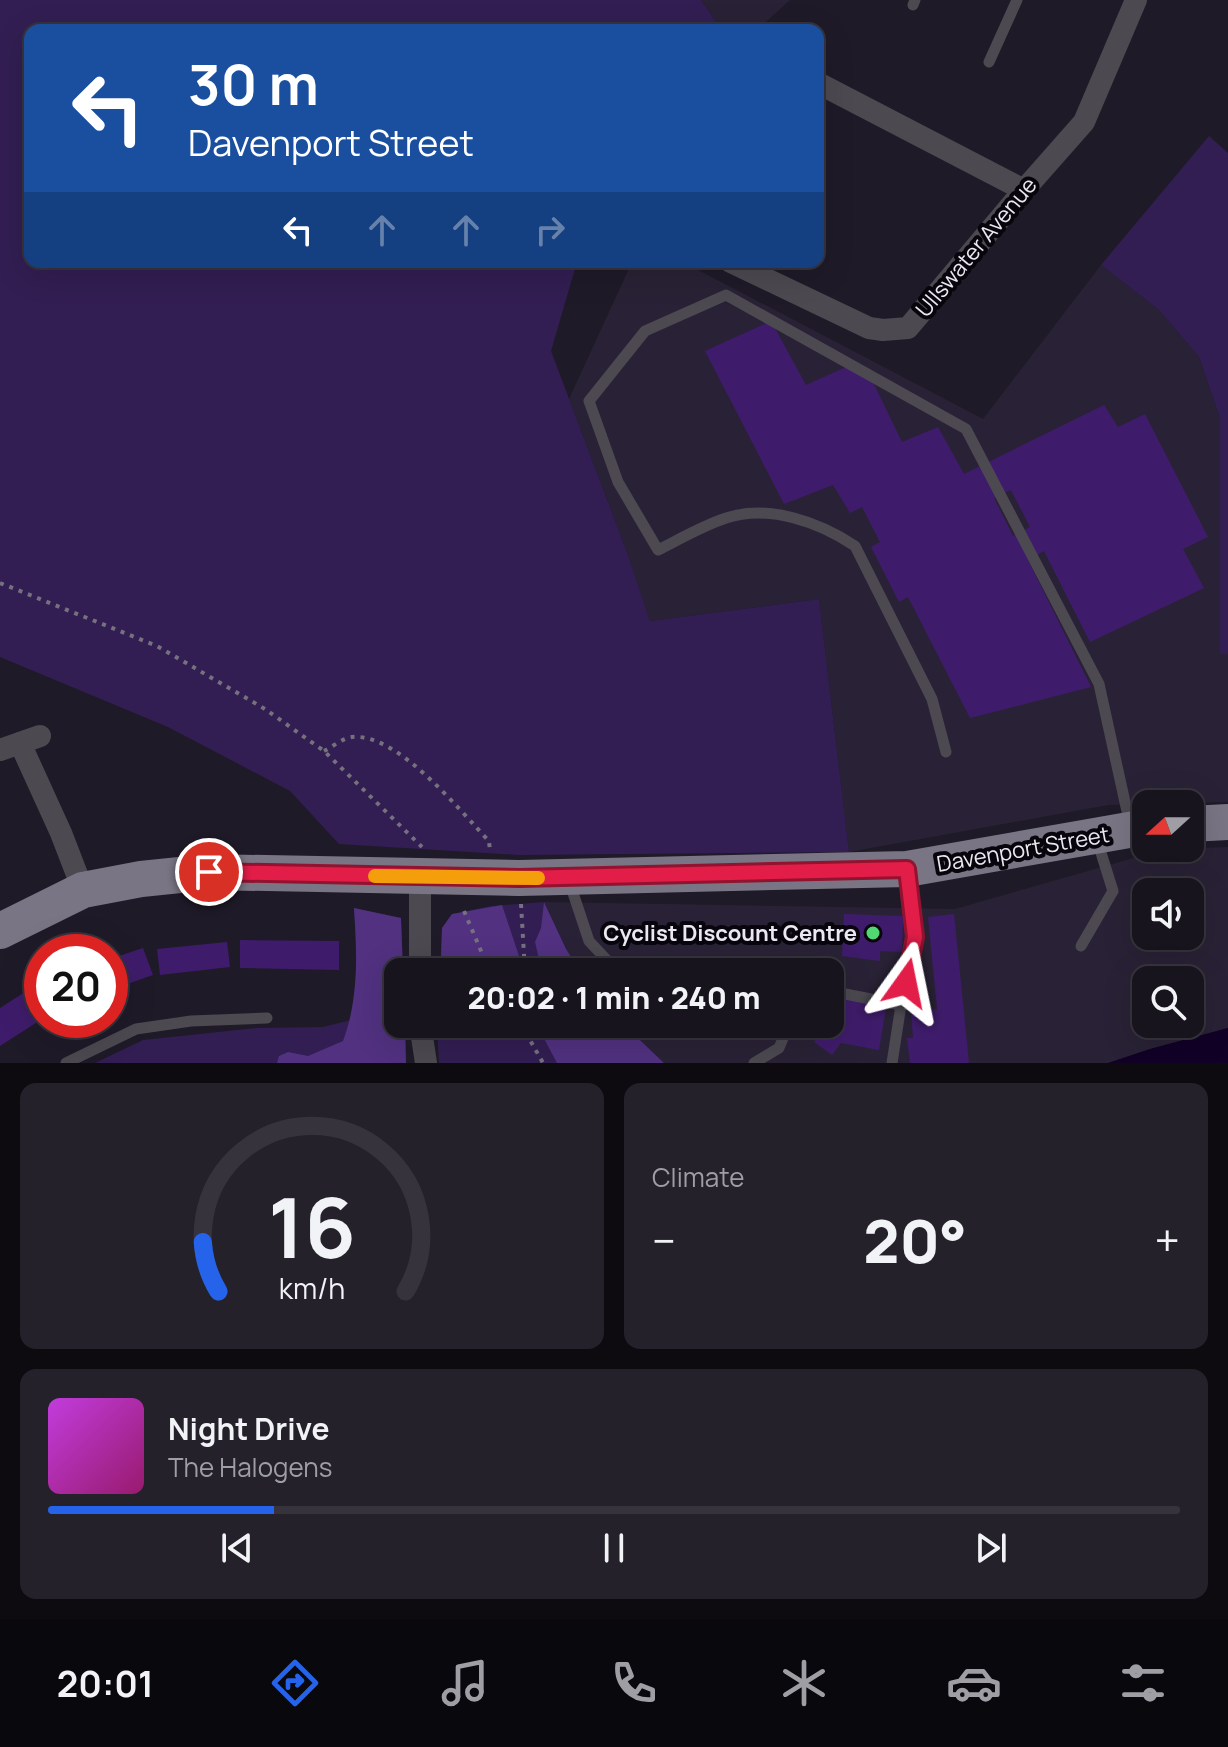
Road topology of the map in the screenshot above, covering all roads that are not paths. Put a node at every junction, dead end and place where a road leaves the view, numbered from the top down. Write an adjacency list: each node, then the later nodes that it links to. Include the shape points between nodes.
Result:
1 (1017, 0): 3 (lane)
2 (1136, 0): 5 (street, Ullswater Avenue, via 1084,122)
3 (989, 62)
4 (824, 86): 5 (street)
5 (1024, 190): 6 (street, Ullswater Avenue, via 908,328 869,328)
6 (744, 268)
7 (20, 743): 17 (street)
8 (946, 752): 9 (lane, via 932,699 855,546 792,516 766,514 728,517 658,550 618,482 589,401 645,331 726,295 966,429 1099,684)
9 (1132, 806)
10 (1228, 822): 11 (main road)
11 (1204, 823)
12 (1132, 829): 13 (main road, Davenport Street)
13 (1095, 836): 15 (main road, Davenport Street); 19 (lane, via 1113,891)
14 (422, 863): 16 (main road, Davenport Street, via 504,878); 17 (main road, Davenport Street, via 209,872); 20 (street)
15 (907, 869): 16 (main road, Davenport Street); 23 (lane, via 915,937)
16 (568, 877): 21 (lane, via 589,941)
17 (83, 890): 18 (main road, Davenport Street)
18 (0, 931)
19 (1081, 946)
20 (420, 958)
21 (605, 958)
22 (844, 994): 23 (lane)
23 (901, 1005): 30 (lane)
24 (267, 1018): 27 (lane, via 136,1029)
25 (422, 1038): 28 (street)
26 (783, 1038): 29 (lane, via 779,1048)
27 (66, 1063)
28 (426, 1063)
29 (754, 1063)
30 (892, 1063)

